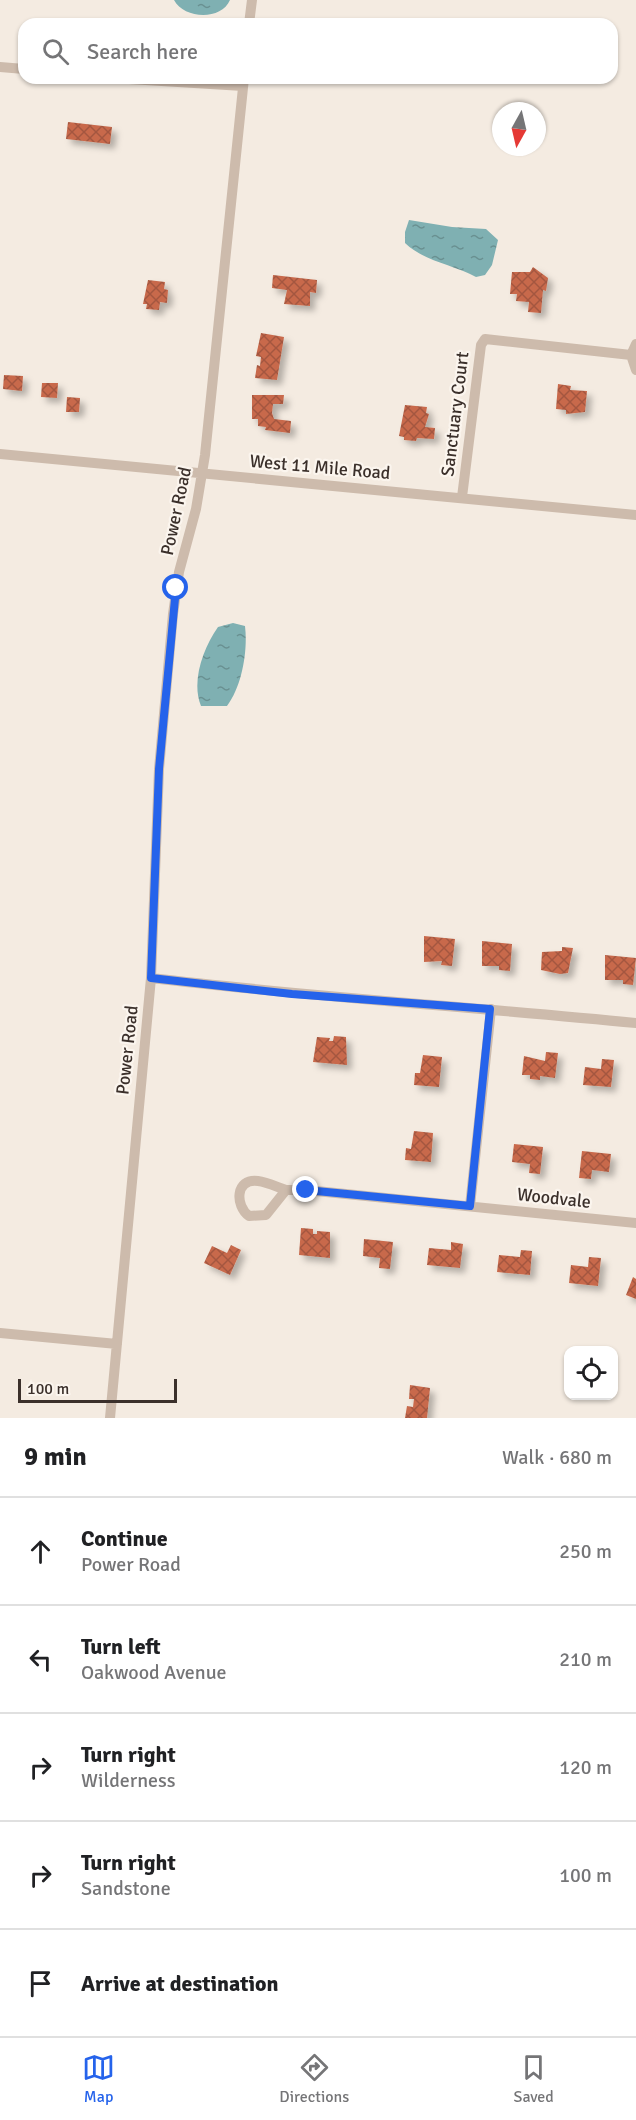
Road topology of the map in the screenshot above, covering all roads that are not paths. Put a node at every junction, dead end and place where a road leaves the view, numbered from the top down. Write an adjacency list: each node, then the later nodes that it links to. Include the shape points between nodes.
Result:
1 (252, 0): 2 (street)
2 (250, 18)
3 (0, 67): 4 (street)
4 (18, 68)
5 (243, 84): 10 (street, Power Road)
6 (636, 344): 7 (street)
7 (631, 355): 8 (street); 11 (street, Sanctuary Court, via 485,339 481,345)
8 (636, 370)
9 (0, 454): 10 (street, West 11 Mile Road)
10 (202, 473): 11 (street, West 11 Mile Road); 13 (street, Power Road, via 173,614 159,769)
11 (462, 497): 12 (street, West 11 Mile Road)
12 (636, 515)
13 (151, 978): 14 (street, via 292,994); 20 (street, Power Road)
14 (490, 1009): 15 (street); 17 (street)
15 (636, 1023)
16 (286, 1190): 17 (street, Woodvale)
17 (470, 1206): 18 (street, Woodvale)
18 (636, 1222)
19 (0, 1333): 20 (street)
20 (117, 1344): 21 (street, Power Road)
21 (110, 1418)

